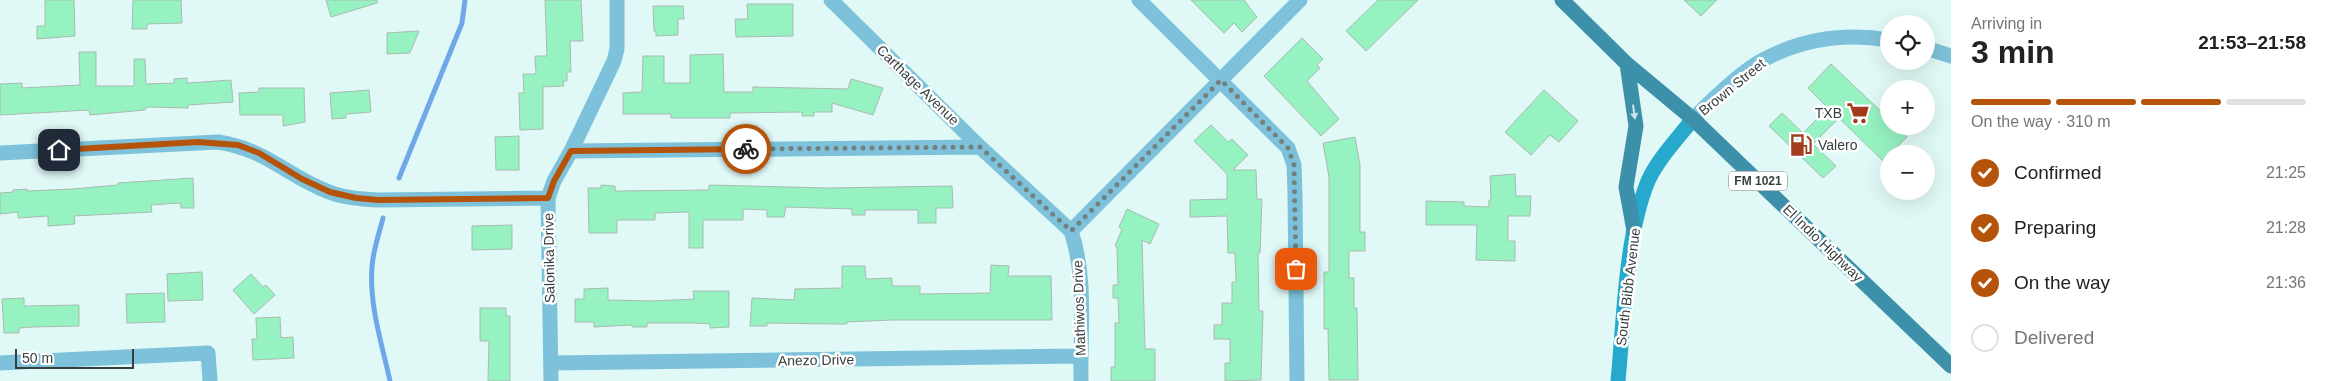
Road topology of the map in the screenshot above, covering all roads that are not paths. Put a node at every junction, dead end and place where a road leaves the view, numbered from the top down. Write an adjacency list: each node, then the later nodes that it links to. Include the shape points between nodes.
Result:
1 (617, 0): 13 (street, Salonika Drive, via 614,61)
2 (831, 0): 12 (street, Carthage Avenue)
3 (1139, 0): 10 (street)
4 (1300, 0): 10 (street)
5 (1562, 0): 9 (main road, El Indio Highway / FM 1021)
6 (1880, 39): 11 (street, Brown Street, via 1863,36 1822,39 1761,60)
7 (1935, 51): 8 (street)
8 (1951, 56)
9 (1627, 64): 11 (main road, El Indio Highway / FM 1021); 17 (main road, one-way to 17, via 1636,126 1626,187)
10 (1221, 80): 16 (street); 25 (street, via 1284,143 1294,165)
11 (1693, 119): 17 (main road, South Bibb Avenue, via 1648,180); 21 (main road, El Indio Highway / FM 1021)
12 (980, 147): 13 (street); 16 (street, Carthage Avenue)
13 (571, 151): 15 (street, Salonika Drive)
14 (0, 153): 15 (street, via 218,142 259,153 330,192 356,198)
15 (548, 198): 20 (street, Salonika Drive)
16 (1071, 231): 18 (street, Mathiwos Drive, via 1080,270)
17 (1634, 231): 26 (main road, South Bibb Avenue)
18 (1081, 356): 20 (street, Anezo Drive); 24 (street, Mathiwos Drive)
19 (0, 363): 22 (street, via 208,352)
20 (551, 363): 23 (street, Salonika Drive)
21 (1951, 366)
22 (210, 381)
23 (552, 381)
24 (1081, 381)
25 (1297, 381)
26 (1618, 381)

